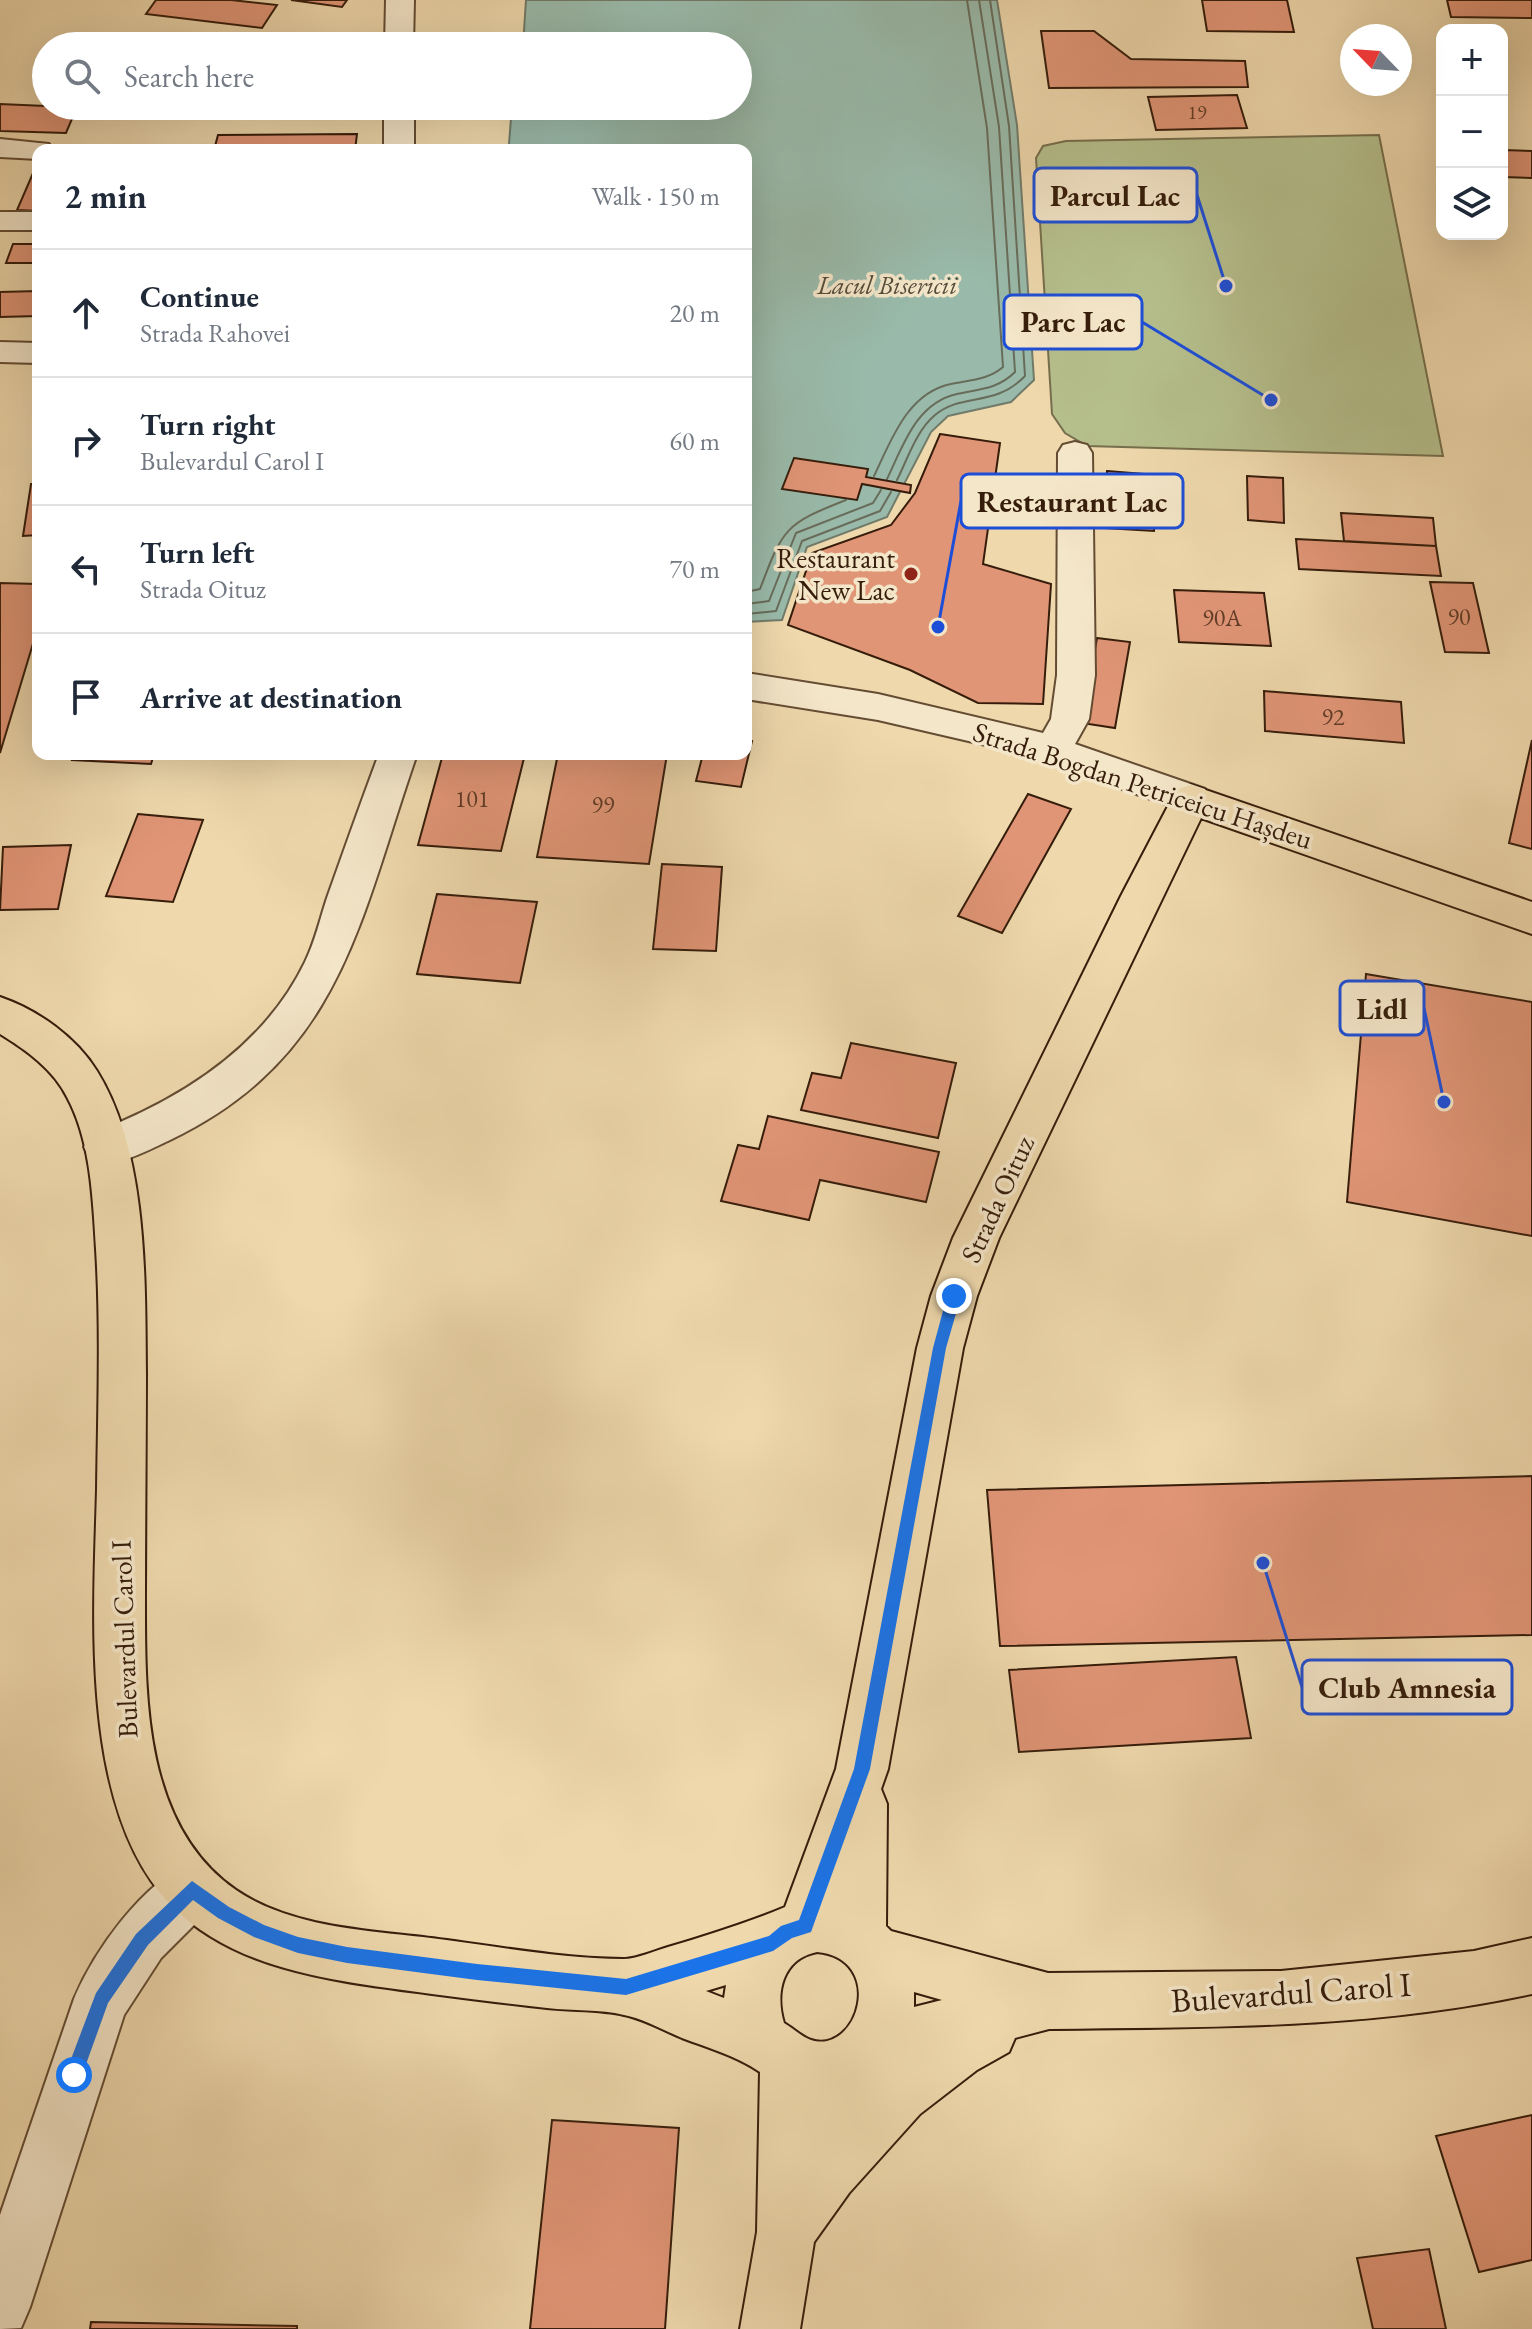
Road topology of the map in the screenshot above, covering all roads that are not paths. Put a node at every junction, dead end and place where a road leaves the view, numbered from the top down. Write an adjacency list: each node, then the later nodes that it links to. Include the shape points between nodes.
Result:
1 (400, 0): 2 (street)
2 (399, 32)
3 (399, 120): 4 (street)
4 (399, 144)
5 (0, 148): 6 (street)
6 (32, 150)
7 (0, 221): 8 (street)
8 (32, 221)
9 (0, 352): 10 (street)
10 (32, 353)
11 (1075, 453): 13 (street, via 1076,675 1070,719)
12 (752, 687): 13 (street, Strada Bogdan Petriceicu Hașdeu, via 924,717)
13 (1053, 750): 15 (street, Strada Bogdan Petriceicu Hașdeu)
14 (396, 760): 18 (street, via 322,970 292,1021 234,1081 169,1122)
15 (1191, 799): 16 (main road, Strada Bogdan Petriceicu Hașdeu); 19 (main road, Strada Oituz, via 983,1224 954,1296)
16 (1532, 918)
17 (0, 1014): 18 (main road, Bulevardul Carol I, via 66,1060 86,1090)
18 (106, 1147): 20 (main road, Bulevardul Carol I, via 121,1270 120,1691 129,1762 148,1819 168,1859)
19 (862, 1769): 21 (main road, Strada Oituz); 22 (main road, Strada Oituz)
20 (192, 1889): 24 (main road, Bulevardul Carol I, via 224,1913 298,1945); 29 (street, via 142,1939 102,1999)
21 (789, 1934): 22 (main road, Bulevardul Carol I, via 842,1928); 24 (main road, Bulevardul Carol I); 26 (main road, via 757,1970 752,2001)
22 (867, 1945): 25 (main road, Bulevardul Carol I); 27 (main road, via 885,1976 888,2002 883,2026)
23 (1532, 1966): 25 (main road, Bulevardul Carol I, via 1474,1979 1281,1999)
24 (626, 1987): 26 (main road, Bulevardul Carol I)
25 (1049, 2001): 27 (main road, Bulevardul Carol I); 28 (main road, via 947,2055 909,2083 848,2147)
26 (776, 2051): 27 (main road, Bulevardul Carol I, via 819,2070 836,2068); 28 (main road)
27 (860, 2054): 28 (main road, via 825,2116)
28 (786, 2232): 30 (main road)
29 (0, 2307)
30 (770, 2329)

